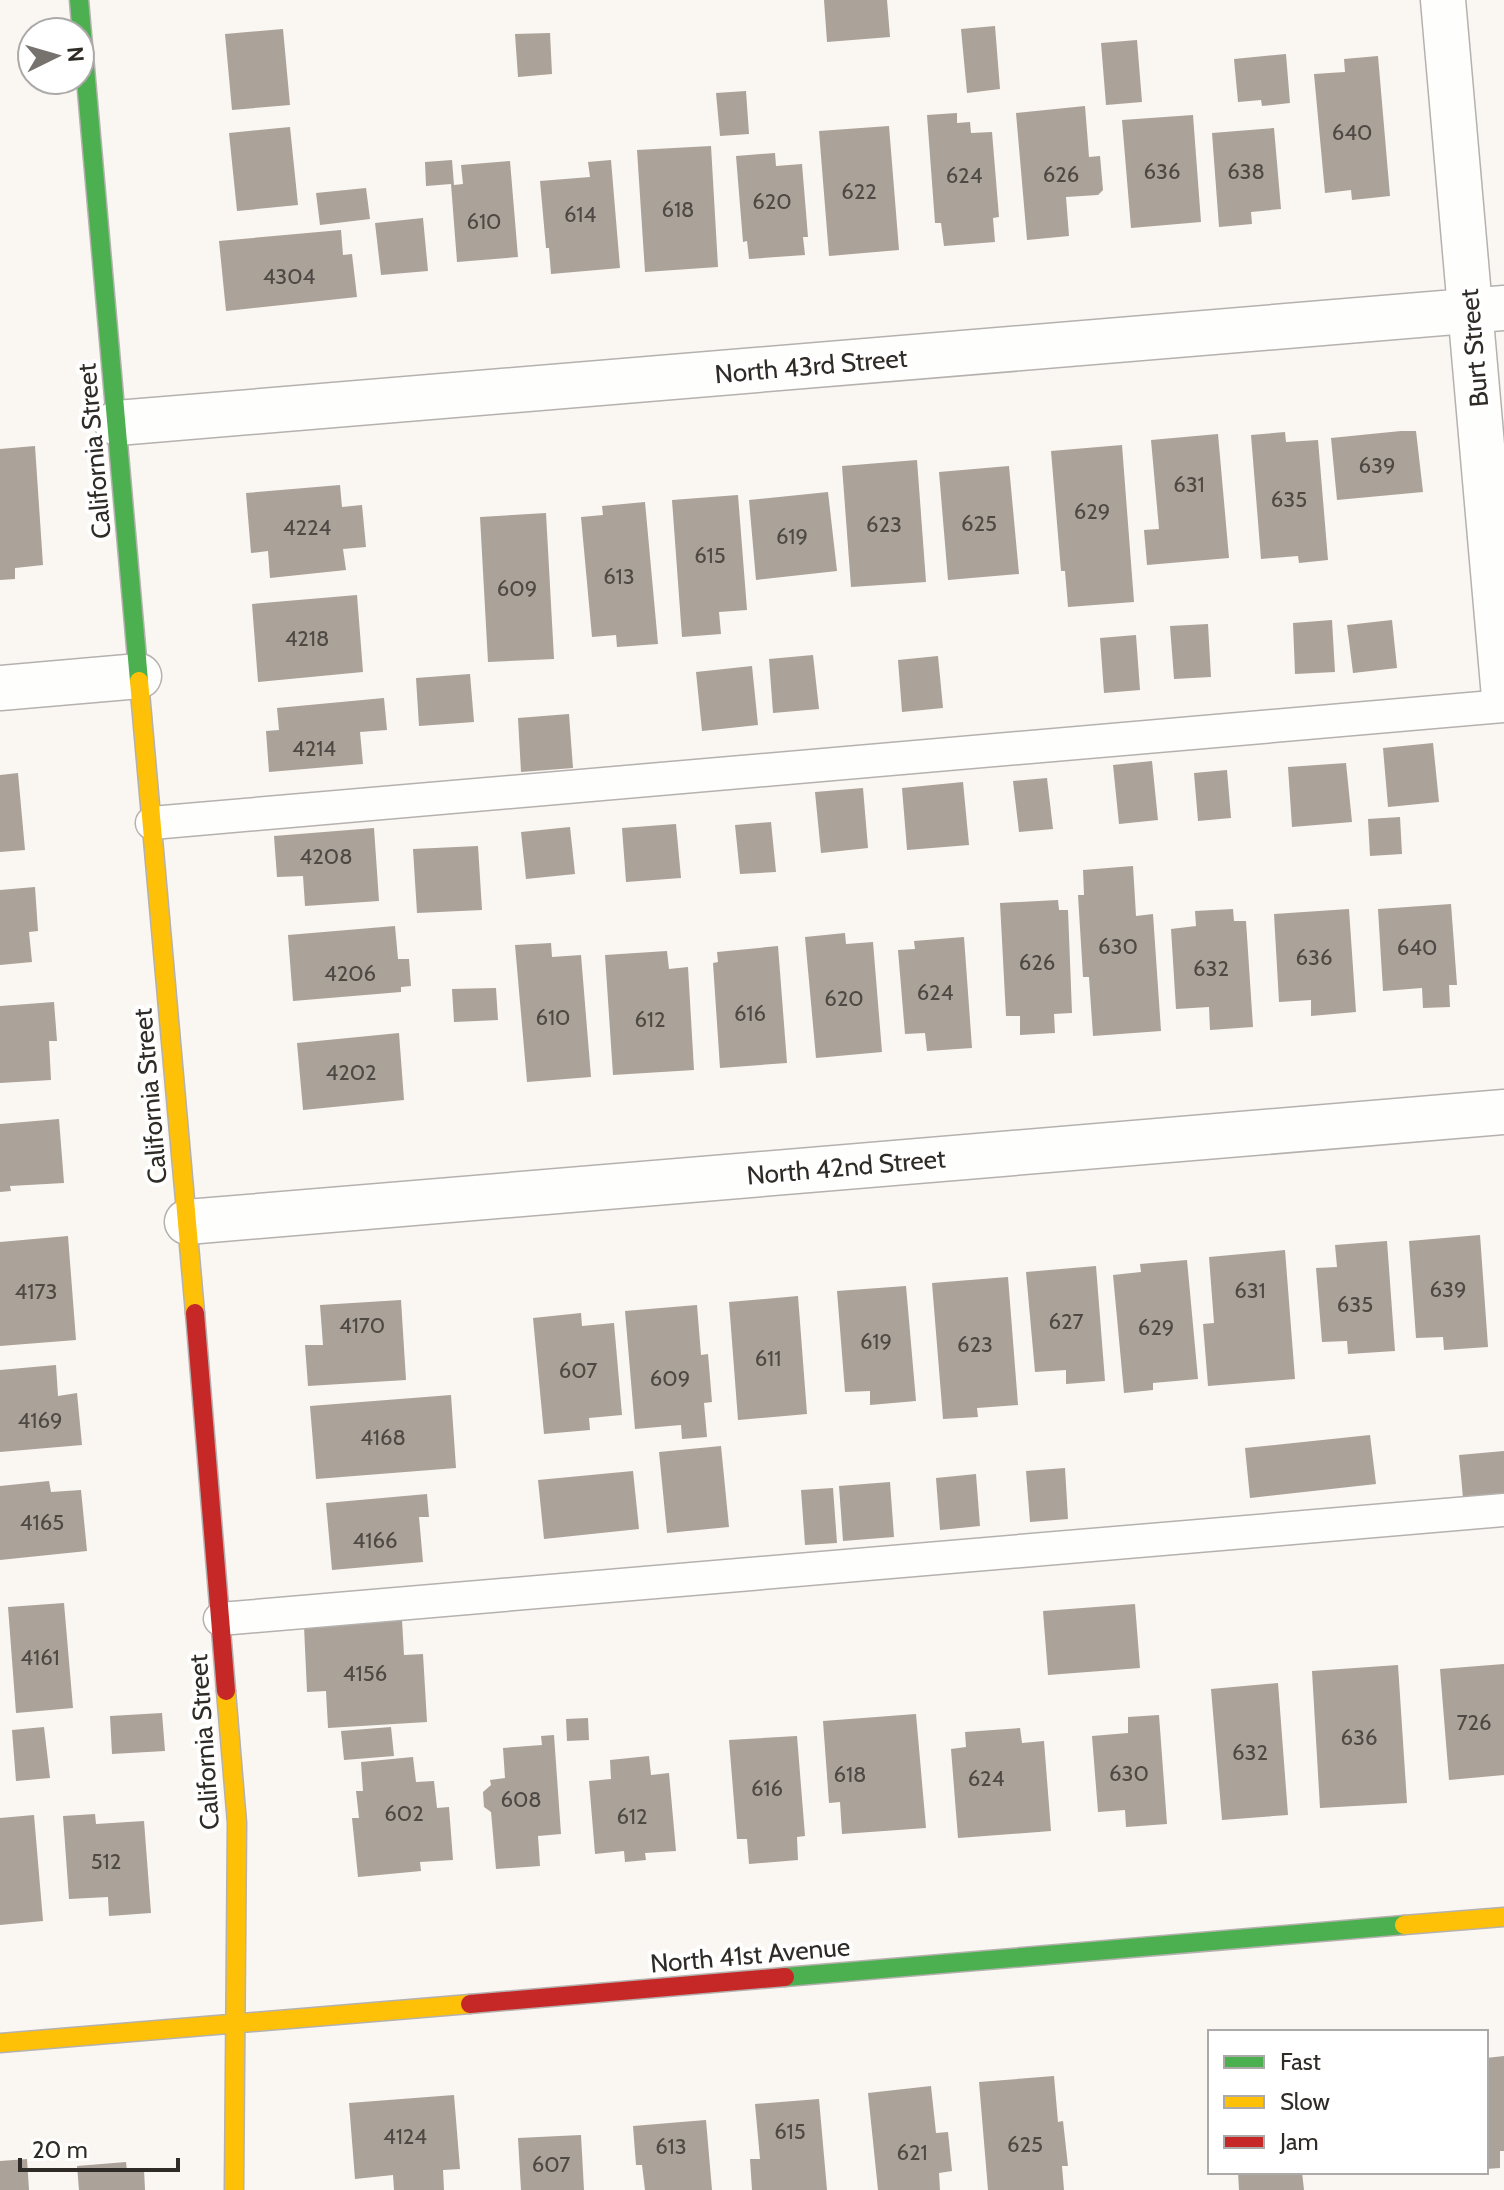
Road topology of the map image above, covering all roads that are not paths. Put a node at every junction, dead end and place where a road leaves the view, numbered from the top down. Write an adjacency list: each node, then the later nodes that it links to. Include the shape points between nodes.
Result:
1 (79, 0): 4 (street, California Street)
2 (1443, 0): 3 (street, Burt Street)
3 (1487, 310): 4 (street, North 43rd Street); 7 (street, Burt Street)
4 (117, 423): 5 (street, California Street)
5 (139, 676): 6 (street); 9 (street, California Street)
6 (0, 688)
7 (1504, 697)
8 (1504, 706): 9 (lane)
9 (152, 823): 11 (street, California Street)
10 (1504, 1112): 11 (street, North 42nd Street)
11 (187, 1222): 13 (street, California Street)
12 (1504, 1510): 13 (lane)
13 (220, 1619): 15 (street, California Street, via 237,1823)
14 (1504, 1917): 15 (street, North 41st Avenue)
15 (236, 2024): 16 (street, North 41st Avenue); 17 (street, California Street)
16 (0, 2043)
17 (234, 2190)

